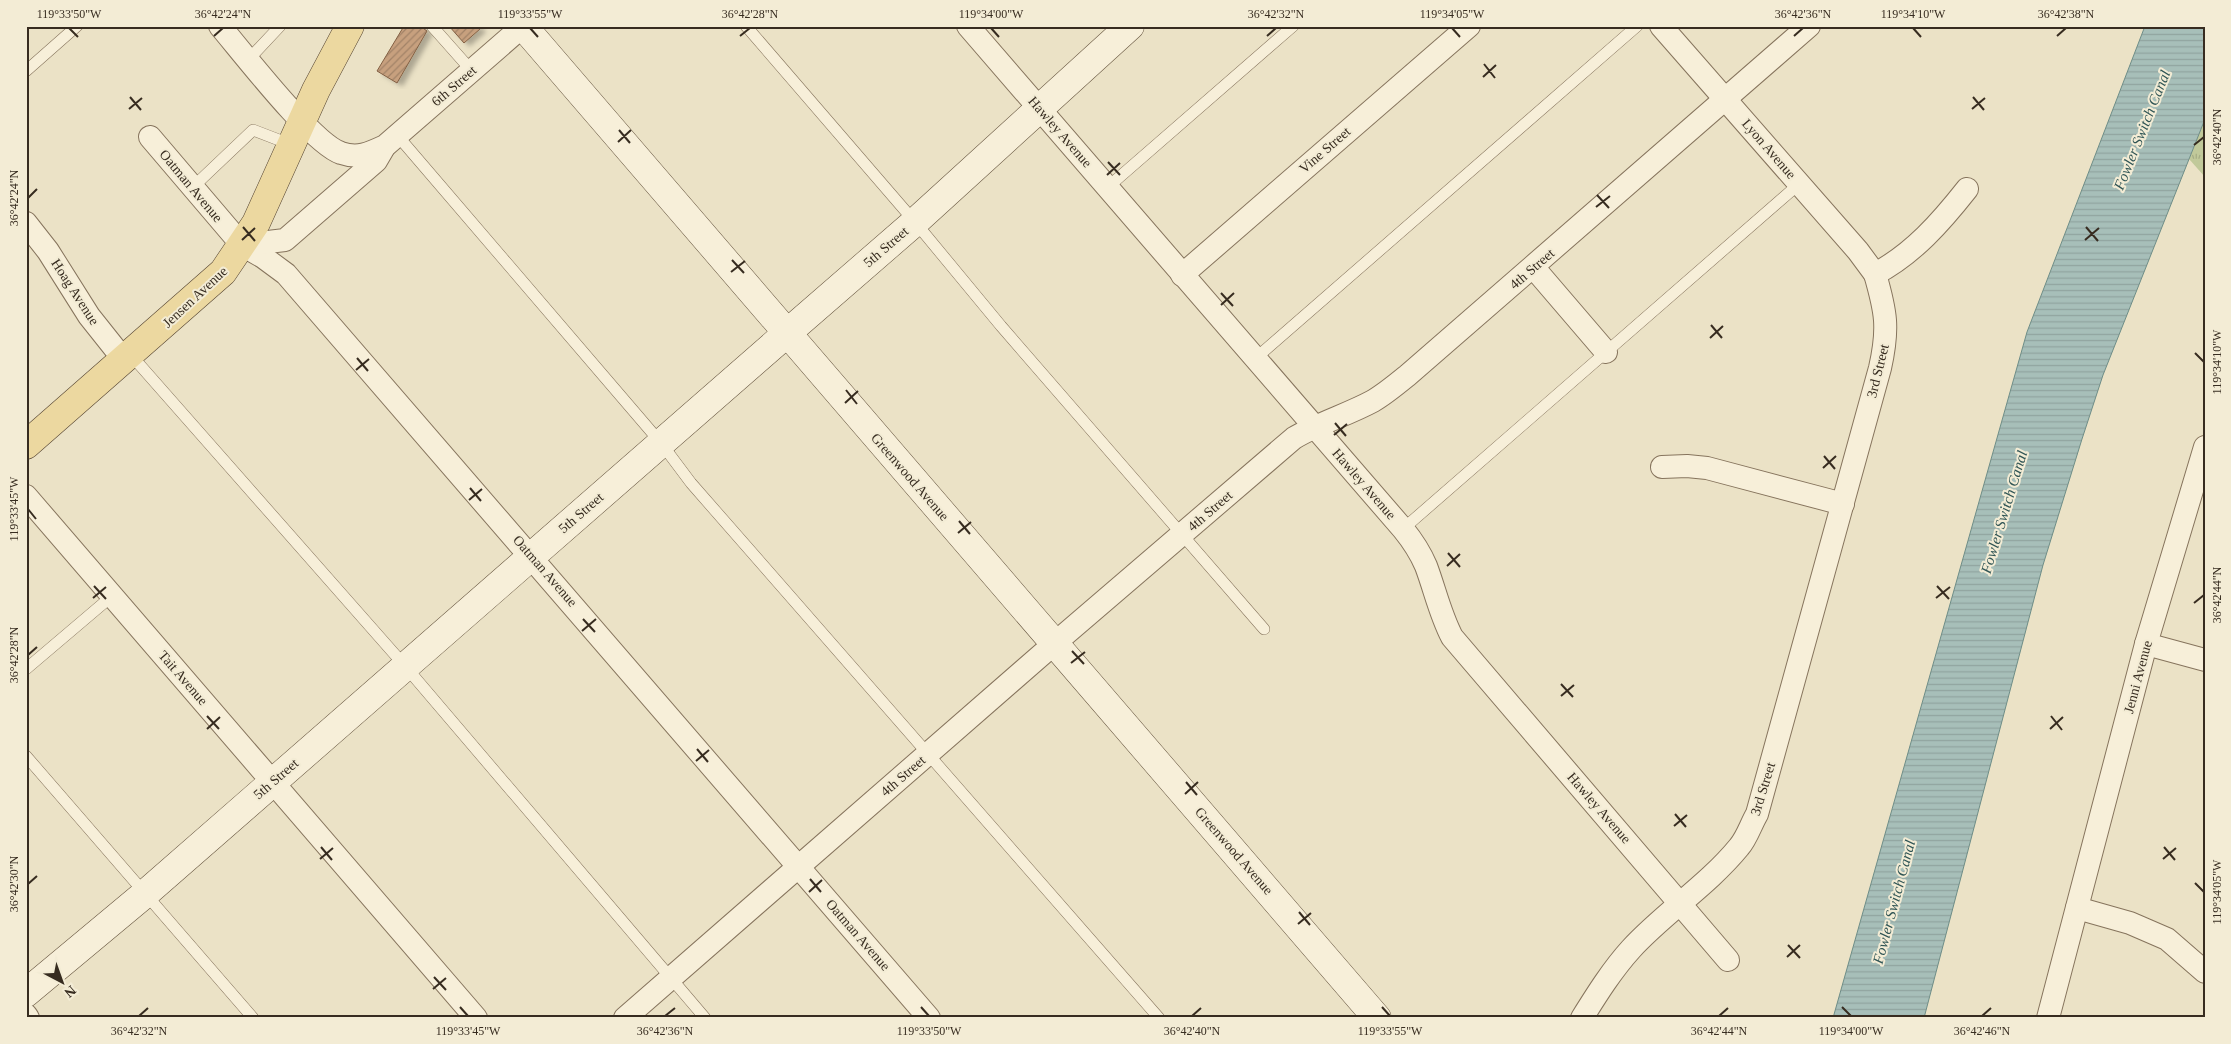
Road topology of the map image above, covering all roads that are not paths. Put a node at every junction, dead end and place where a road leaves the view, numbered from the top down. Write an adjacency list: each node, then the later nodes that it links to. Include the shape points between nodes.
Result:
1 (77, 26): 17 (lane)
2 (220, 26): 15 (street, 6th Street)
3 (280, 26): 15 (lane)
4 (350, 26): 20 (main road, Jensen Avenue)
5 (432, 26): 16 (lane)
6 (523, 26): 16 (street, 6th Street); 33 (street, Greenwood Avenue)
7 (746, 26): 27 (lane)
8 (968, 26): 19 (street, Hawley Avenue)
9 (1130, 26): 19 (street, 5th Street)
10 (1293, 26): 25 (lane)
11 (1469, 26): 32 (street, Vine Street)
12 (1637, 26): 36 (lane)
13 (1661, 26): 18 (street, Lyon Avenue)
14 (1809, 26): 18 (street, 4th Street)
15 (249, 59): 20 (street, 6th Street)
16 (471, 70): 22 (street, 6th Street)
17 (26, 71)
18 (1725, 99): 23 (street, Lyon Avenue); 30 (street, 4th Street)
19 (1039, 108): 25 (street, Hawley Avenue); 27 (street, 5th Street)
20 (297, 133): 22 (street, 6th Street, via 340,153 364,156); 24 (lane, via 253,130); 29 (main road, Jensen Avenue, via 272,192)
21 (150, 137): 24 (street, Oatman Avenue)
22 (391, 141): 29 (street, 6th Street, via 376,161 285,240); 38 (lane)
23 (1799, 184): 31 (street, Lyon Avenue); 34 (lane)
24 (193, 187): 29 (street, Oatman Avenue)
25 (1108, 187): 32 (street, Hawley Avenue)
26 (1967, 188): 31 (street, via 1935,228 1900,258)
27 (915, 222): 33 (street, 5th Street); 45 (lane)
28 (26, 223): 35 (street, Hoag Avenue, via 48,251 89,316)
29 (242, 245): 35 (main road, Jensen Avenue, via 212,284); 46 (street, Oatman Avenue, via 286,274)
30 (1534, 268): 34 (street); 37 (street, 4th Street, via 1375,400 1337,419)
31 (1874, 274): 43 (street, 3rd Street, via 1884,304 1886,339)
32 (1182, 275): 36 (street, Hawley Avenue)
33 (786, 334): 38 (street, 5th Street); 49 (street, Greenwood Avenue)
34 (1606, 352): 44 (lane)
35 (128, 358): 39 (main road, Jensen Avenue); 52 (lane)
36 (1256, 358): 37 (street, Hawley Avenue)
37 (1314, 426): 44 (street, Hawley Avenue); 45 (street, 4th Street, via 1294,438)
38 (661, 443): 46 (street, 5th Street); 54 (lane, via 691,482)
39 (26, 445)
40 (2205, 447): 50 (street, Jenni Avenue)
41 (1662, 467): 43 (street, via 1707,468)
42 (26, 496): 47 (street, Tait Avenue)
43 (1843, 504): 59 (street, 3rd Street, via 1757,814 1740,846)
44 (1403, 529): 59 (street, Hawley Avenue, via 1426,566 1442,618 1452,637)
45 (1182, 535): 48 (lane); 49 (street, 4th Street)
46 (532, 556): 52 (street, 5th Street); 57 (street, Oatman Avenue)
47 (112, 596): 53 (lane); 56 (street, Tait Avenue)
48 (1264, 630)
49 (1055, 643): 54 (street, 4th Street); 71 (street, Greenwood Avenue)
50 (2146, 644): 51 (street); 60 (street, Jenni Avenue)
51 (2205, 660)
52 (405, 666): 56 (street, 5th Street); 63 (lane)
53 (26, 669)
54 (928, 754): 57 (street, 4th Street); 70 (lane)
55 (26, 756): 58 (lane)
56 (272, 782): 58 (street, 5th Street); 66 (street, Tait Avenue)
57 (800, 867): 63 (street, 4th Street); 69 (street, Oatman Avenue)
58 (146, 892): 64 (street, 5th Street); 65 (lane)
59 (1680, 902): 61 (street, Hawley Avenue); 72 (street, 3rd Street, via 1631,949)
60 (2077, 908): 62 (street, via 2130,923 2167,939); 73 (street, Jenni Avenue)
61 (1728, 960)
62 (2205, 972)
63 (671, 978): 67 (street, 4th Street); 68 (lane)
64 (26, 993)
65 (253, 1018)
66 (476, 1018)
67 (625, 1018)
68 (705, 1018)
69 (929, 1018)
70 (1159, 1018)
71 (1376, 1018)
72 (1582, 1018)
73 (2048, 1018)

